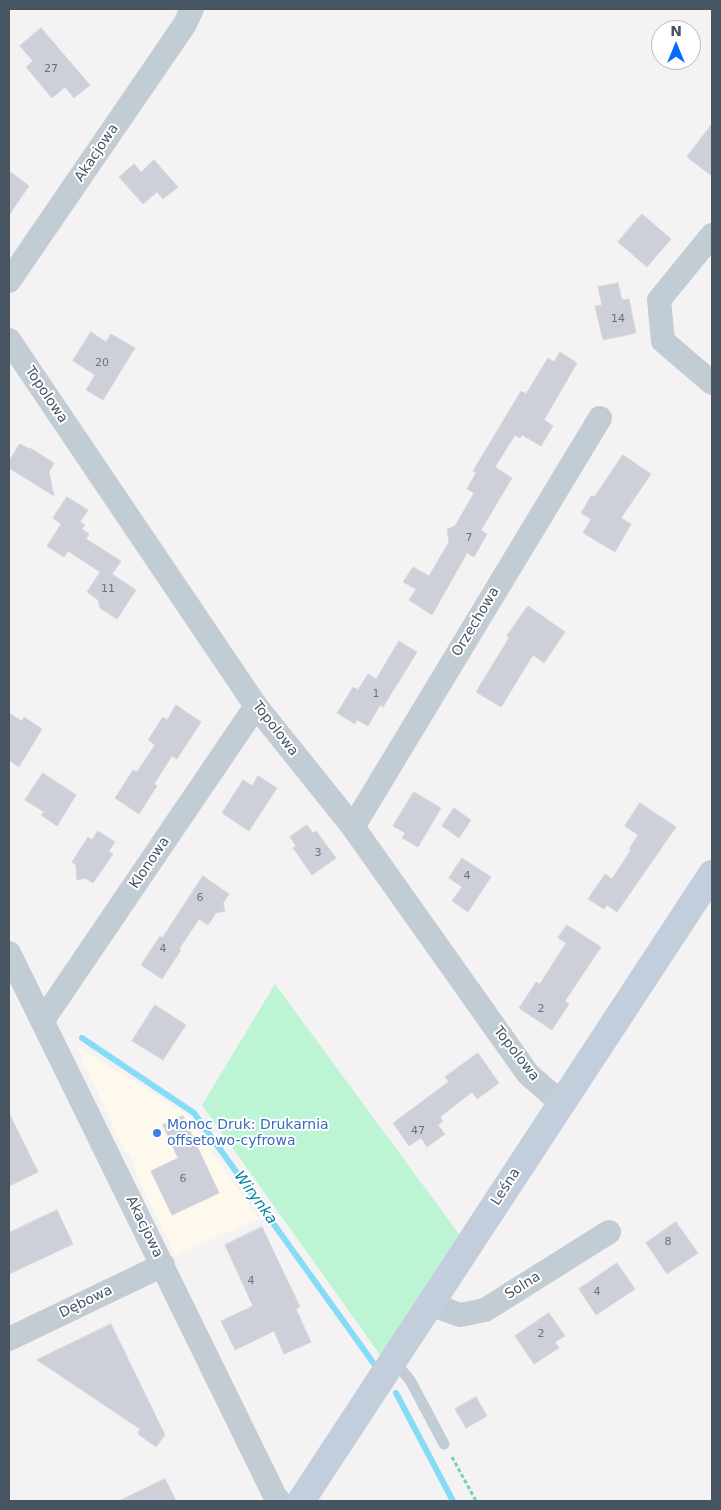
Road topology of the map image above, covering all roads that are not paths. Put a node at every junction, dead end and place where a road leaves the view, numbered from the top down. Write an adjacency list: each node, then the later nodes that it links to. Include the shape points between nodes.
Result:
1 (188, 16): 3 (street, Akacjowa)
2 (712, 235): 5 (street, via 658,300 663,341)
3 (9, 281)
4 (9, 340): 7 (street, Topolowa)
5 (712, 383)
6 (600, 418): 8 (street, Orzechowa)
7 (256, 706): 8 (street, Topolowa); 11 (street, Klonowa)
8 (353, 827): 12 (street, Topolowa, via 528,1074)
9 (712, 874): 12 (street, Leśna)
10 (9, 953): 11 (street, Akacjowa)
11 (43, 1020): 14 (street, Akacjowa)
12 (563, 1101): 15 (street, Leśna)
13 (609, 1232): 15 (street, Solna, via 485,1310 460,1315)
14 (163, 1265): 16 (street, Dębowa); 19 (street, Akacjowa)
15 (430, 1304): 17 (street, Leśna)
16 (9, 1339)
17 (393, 1360): 18 (lane, via 410,1380); 20 (street, Leśna)
18 (444, 1444)
19 (279, 1501)
20 (301, 1501)

